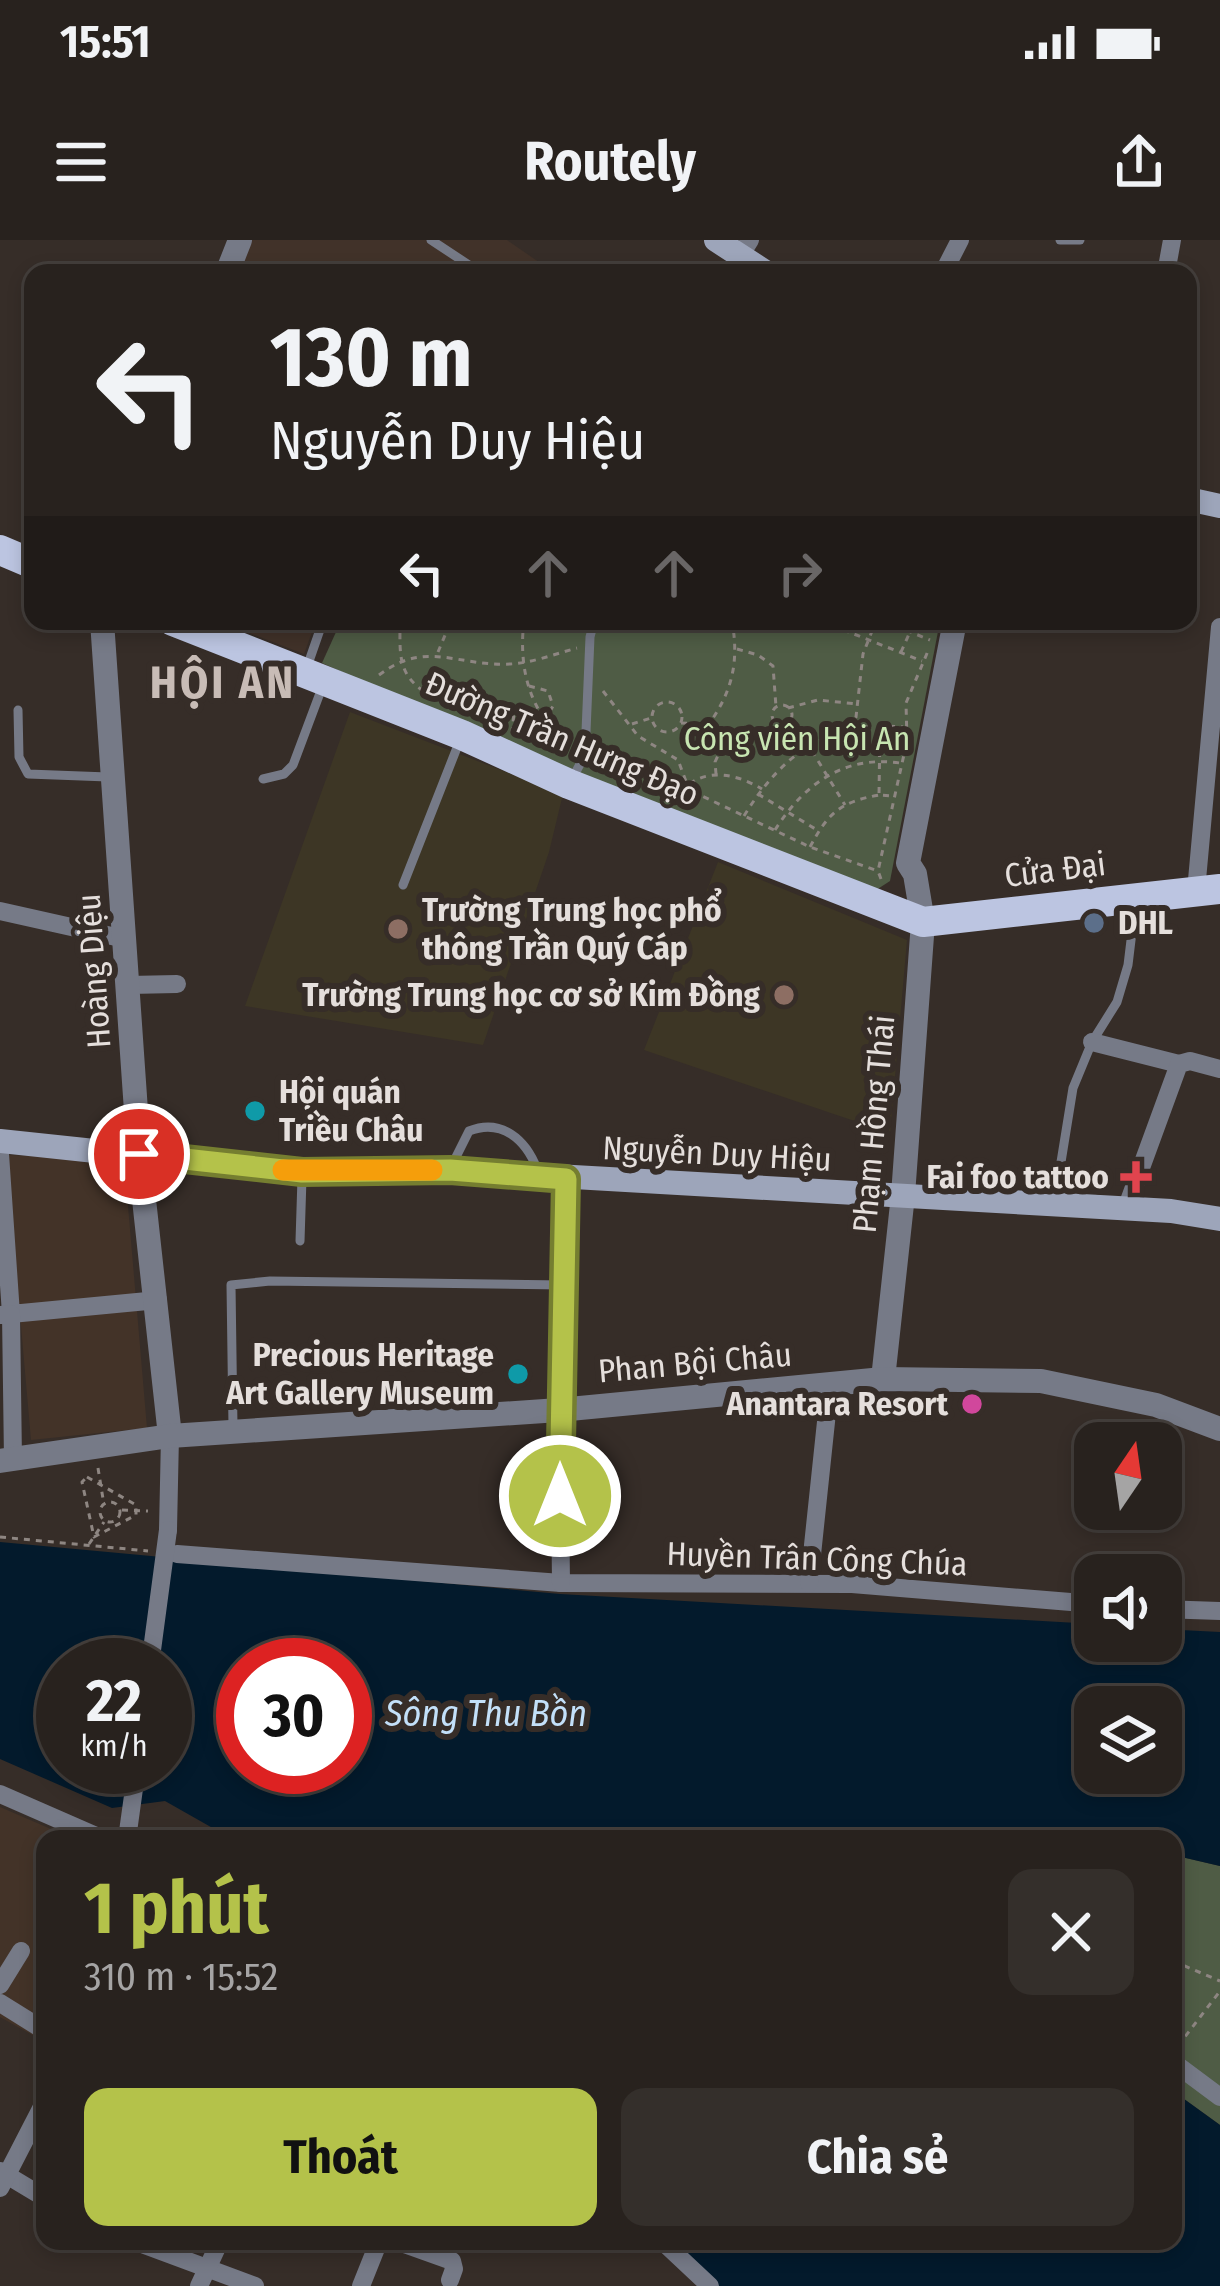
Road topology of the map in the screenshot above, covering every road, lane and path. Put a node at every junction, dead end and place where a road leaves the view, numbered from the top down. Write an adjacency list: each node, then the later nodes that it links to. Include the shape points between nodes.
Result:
1 (431, 240): 6 (lane)
2 (716, 240): 5 (main road)
3 (1060, 240): 4 (lane)
4 (1080, 240)
5 (745, 248)
6 (467, 264)
7 (1220, 627): 32 (street, Cửa Đại)
8 (103, 630): 58 (street, Hoàng Diệu)
9 (214, 630): 33 (main road, Đường Trần Hưng Đạo)
10 (322, 630): 33 (lane)
11 (400, 630): 28 (path)
12 (447, 630): 27 (path)
13 (524, 630): 29 (path)
14 (592, 630): 24 (lane)
15 (734, 630): 25 (path)
16 (850, 630): 22 (path)
17 (872, 630): 22 (path)
18 (905, 630): 21 (path)
19 (955, 630): 30 (street, Phạm Hồng Thái)
20 (967, 630): 30 (street, Phạm Hồng Thái)
21 (910, 632): 23 (path); 26 (path)
22 (868, 639): 26 (path); 37 (path)
23 (932, 641)
24 (590, 644): 29 (path); 31 (lane)
25 (737, 649): 38 (path, via 773,666); 46 (path, via 725,701 709,724)
26 (901, 652): 49 (path, via 923,661)
27 (437, 654): 28 (path); 29 (path, via 483,665)
28 (400, 660): 35 (path); 36 (path, via 411,684)
29 (522, 663): 34 (path)
30 (953, 670): 77 (street, Phạm Hồng Thái, via 923,867 915,874)
31 (591, 674): 47 (path); 53 (lane)
32 (1217, 674): 74 (street, Cửa Đại)
33 (315, 677): 45 (main road, Đường Trần Hưng Đạo); 59 (lane, via 293,765)
34 (527, 686): 42 (path); 42 (path, via 548,691 553,706)
35 (370, 689)
36 (431, 696)
37 (859, 704): 39 (path, via 818,700); 50 (path)
38 (776, 707): 39 (path); 43 (path)
39 (788, 708): 44 (path)
40 (18, 710): 58 (lane, via 20,762 28,774)
41 (653, 718): 46 (path, via 665,731); 46 (path, via 668,702 680,709); 47 (path)
42 (545, 719): 53 (path)
43 (774, 721): 44 (path); 56 (path, via 719,751)
44 (789, 722): 52 (path)
45 (464, 723): 51 (path, via 489,701 514,713 509,731); 60 (main road, Đường Trần Hưng Đạo); 73 (lane)
46 (681, 723)
47 (628, 725): 61 (path, via 678,760)
48 (880, 725): 49 (path); 50 (path); 54 (path)
49 (904, 727): 55 (path)
50 (847, 728): 52 (path)
51 (527, 739)
52 (809, 746): 57 (path); 62 (path)
53 (585, 755): 60 (lane)
54 (880, 760): 55 (path); 57 (path); 63 (path)
55 (902, 763): 64 (path)
56 (716, 773): 61 (path); 62 (path)
57 (827, 775): 65 (path); 66 (path)
58 (113, 777): 78 (street, Hoàng Diệu)
59 (263, 779)
60 (569, 784): 77 (main road, Đường Trần Hưng Đạo)
61 (687, 784): 67 (path, via 672,803 702,796)
62 (760, 791): 66 (path); 67 (path)
63 (879, 795): 64 (path); 65 (path)
64 (894, 796): 71 (path)
65 (845, 806): 69 (path)
66 (787, 812): 68 (path); 69 (path)
67 (744, 816): 68 (path)
68 (775, 830): 70 (path)
69 (819, 831): 70 (path)
70 (810, 847): 71 (path)
71 (878, 871): 72 (path)
72 (882, 880)
73 (403, 885)
74 (1208, 890): 75 (main road, Cửa Đại)
75 (1136, 897): 77 (main road, Cửa Đại); 81 (lane, via 1117,1002)
76 (0, 910): 78 (street)
77 (923, 922): 91 (street, Phạm Hồng Thái)
78 (125, 939): 80 (street, Hoàng Diệu)
79 (177, 984): 80 (street)
80 (129, 985): 86 (street, Hoàng Diệu)
81 (1092, 1042): 82 (street); 92 (lane, via 1073,1088)
82 (1179, 1064): 83 (street); 93 (street)
83 (1220, 1069)
84 (0, 1141): 86 (main road, Nguyễn Duy Hiệu)
85 (0, 1154): 98 (street)
86 (139, 1154): 88 (main road, Nguyễn Duy Hiệu); 97 (street, Hoàng Diệu)
87 (450, 1170): 88 (main road, Nguyễn Duy Hiệu); 89 (main road, Nguyễn Duy Hiệu); 89 (lane, via 469,1131 497,1128 529,1150)
88 (302, 1172): 95 (lane)
89 (539, 1177): 90 (main road, Nguyễn Duy Hiệu)
90 (566, 1179): 91 (main road, Nguyễn Duy Hiệu); 96 (street)
91 (903, 1196): 92 (main road, Nguyễn Duy Hiệu); 99 (street, Phạm Hồng Thái)
92 (1054, 1205): 93 (main road, Nguyễn Duy Hiệu)
93 (1126, 1209): 94 (main road, Nguyễn Duy Hiệu)
94 (1220, 1219)
95 (300, 1240)
96 (563, 1285): 101 (street); 103 (lane, via 231,1285)
97 (158, 1300): 98 (street); 104 (street, Hoàng Diệu)
98 (5, 1315): 106 (street)
99 (884, 1379): 100 (street, Phan Bội Châu); 102 (street, Phan Bội Châu, via 1040,1381 1156,1405)
100 (830, 1384): 101 (street, Phan Bội Châu); 118 (street)
101 (559, 1410): 103 (street, Phan Bội Châu); 117 (street)
102 (1220, 1429)
103 (233, 1432): 104 (street, Phan Bội Châu)
104 (170, 1436): 105 (street, Phan Bội Châu); 122 (street, Hoàng Diệu, bridge)
105 (94, 1449): 106 (street, Phan Bội Châu); 107 (path)
106 (6, 1461)
107 (100, 1486): 108 (path); 110 (path); 113 (path, via 82,1482)
108 (104, 1505): 109 (path); 111 (path)
109 (120, 1510): 110 (path); 111 (path, via 117,1520)
110 (136, 1510): 113 (path)
111 (105, 1520): 113 (path)
112 (0, 1537): 114 (path)
113 (94, 1537): 114 (path)
114 (89, 1544): 115 (path)
115 (154, 1551)
116 (177, 1553): 117 (street, Huyền Trân Công Chúa)
117 (561, 1583): 118 (street, Huyền Trân Công Chúa)
118 (809, 1583): 119 (street, Huyền Trân Công Chúa)
119 (1074, 1602)
120 (1182, 1610): 121 (street)
121 (1220, 1611)
122 (154, 1638)
123 (0, 1794): 125 (street)
124 (133, 1794): 126 (street)
125 (83, 1830)
126 (128, 1830)
127 (21, 1951): 130 (street)
128 (1182, 1965): 129 (path)
129 (1220, 1981)
130 (0, 1985)
131 (1220, 1991): 134 (path)
132 (0, 2003): 133 (street)
133 (36, 2025)
134 (1182, 2040)
135 (1182, 2069): 136 (street)
136 (1220, 2097)
137 (36, 2117): 138 (street)
138 (2, 2178): 139 (street)
139 (36, 2194)
140 (151, 2250): 145 (street)
141 (216, 2250): 145 (street)
142 (376, 2250): 148 (street)
143 (421, 2250): 146 (street, via 452,2261)
144 (672, 2250): 149 (street)
145 (202, 2278): 147 (street)
146 (450, 2281)
147 (255, 2286)
148 (361, 2286)
149 (710, 2286)

